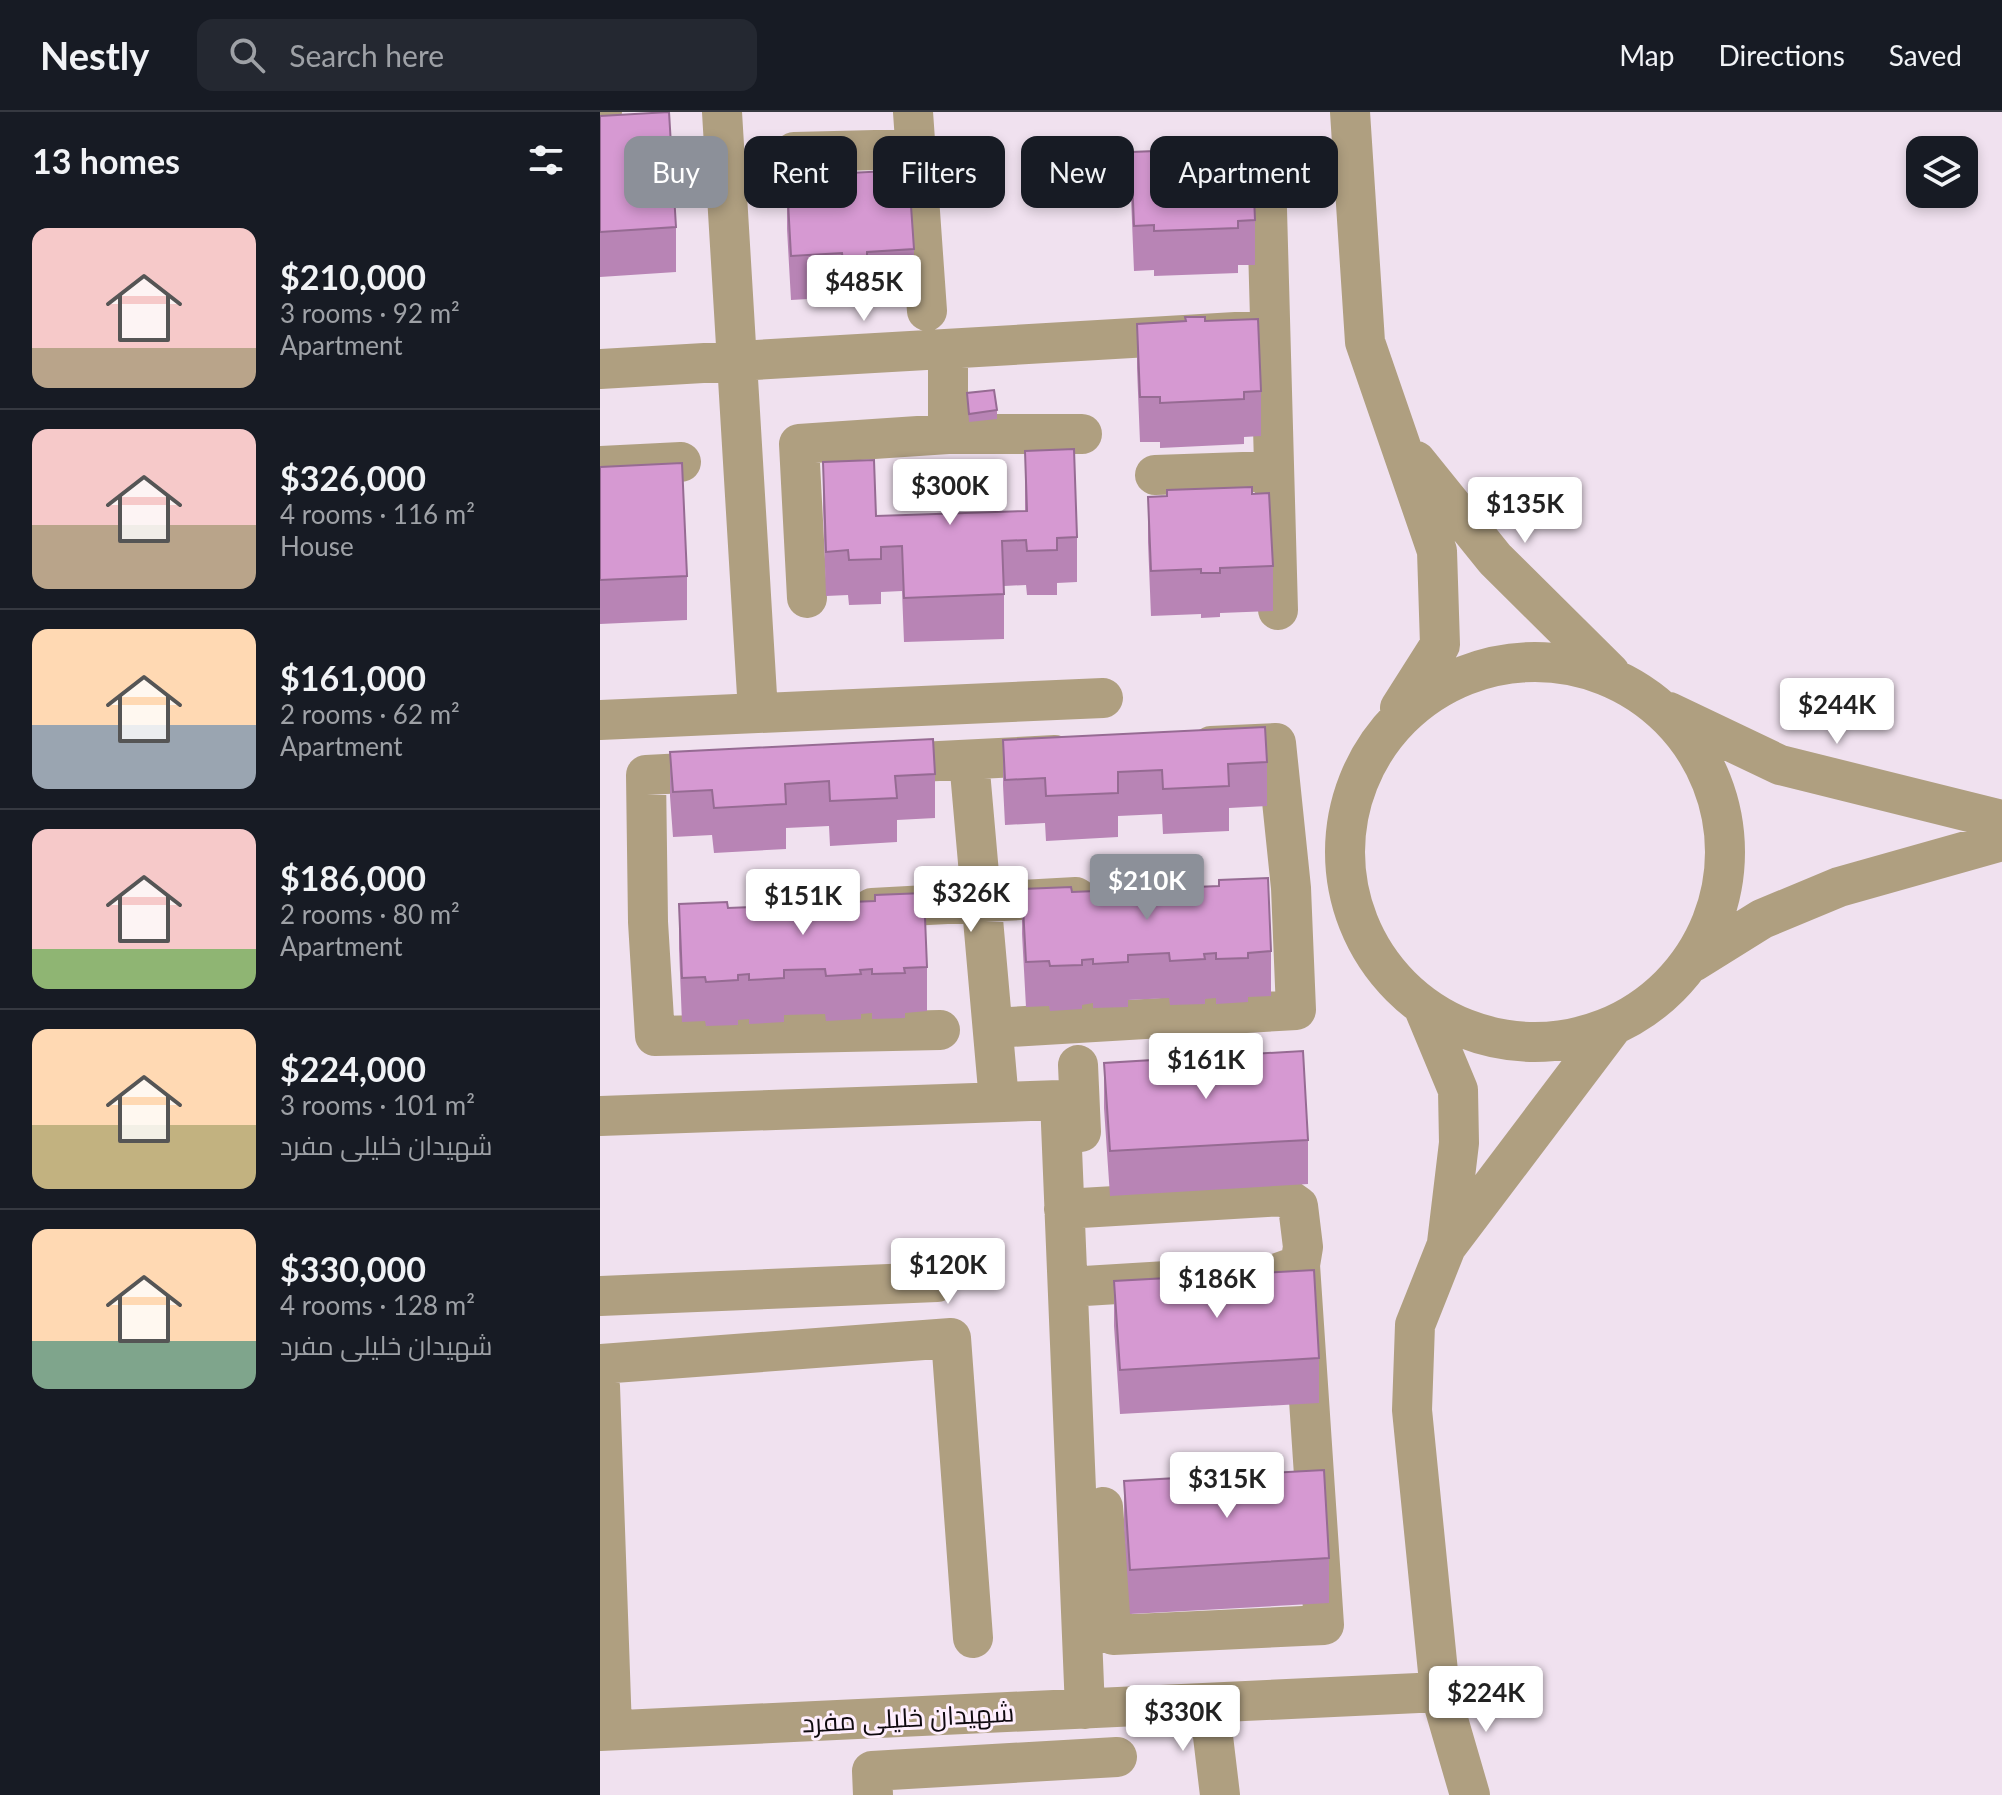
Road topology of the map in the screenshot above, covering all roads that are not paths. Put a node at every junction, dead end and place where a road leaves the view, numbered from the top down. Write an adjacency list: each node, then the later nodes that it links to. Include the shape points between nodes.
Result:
1 (722, 112): 9 (street)
2 (1350, 112): 13 (street, via 1365,342)
3 (914, 131): 4 (street); 6 (street)
4 (857, 141)
5 (1267, 208): 7 (street)
6 (927, 311)
7 (1270, 330): 8 (street); 16 (street)
8 (948, 350): 9 (street); 11 (street)
9 (735, 363): 10 (street); 23 (street)
10 (600, 369)
11 (948, 434): 12 (street); 18 (street, via 799,444)
12 (1082, 434)
13 (1398, 439): 20 (street, via 1495,559); 25 (street, via 1437,551 1440,645)
14 (681, 462): 15 (street)
15 (600, 466)
16 (1274, 471): 17 (street); 19 (street)
17 (1155, 475)
18 (807, 598)
19 (1278, 610)
20 (1619, 681): 22 (street); 25 (street, via 1568,664 1514,663 1462,675 1416,702)
21 (1103, 698): 23 (street)
22 (1659, 708): 31 (street, via 1780,765); 36 (street, via 1691,743 1713,784 1725,830 1724,877 1712,923)
23 (758, 712): 24 (street)
24 (600, 720)
25 (1379, 741): 37 (street, via 1352,794 1343,852 1353,911 1380,964)
26 (1168, 749): 39 (street, via 1276,743 1276,888 1296,1010)
27 (1092, 753): 28 (street)
28 (969, 760): 29 (street); 34 (street)
29 (846, 765)
30 (754, 770): 40 (street, via 646,775 664,921 655,1036)
31 (2002, 820)
32 (2002, 841): 36 (street, via 1839,887 1762,919)
33 (1105, 896): 34 (street)
34 (981, 901): 35 (street); 39 (street)
35 (838, 910)
36 (1690, 964): 38 (street, via 1655,1000)
37 (1423, 1006): 38 (street, via 1467,1030 1515,1041 1565,1040); 47 (street, via 1458,1090 1459,1143)
38 (1613, 1026): 47 (street)
39 (993, 1028): 42 (street)
40 (940, 1030)
41 (1078, 1065): 46 (street)
42 (999, 1101): 43 (street); 46 (street, via 1060,1100)
43 (600, 1116)
44 (1294, 1159): 45 (street)
45 (1298, 1206): 46 (street, via 1284,1196); 48 (street)
46 (1074, 1208): 50 (street)
47 (1446, 1247): 55 (street, via 1415,1325 1412,1410)
48 (1300, 1265): 50 (street, via 1281,1273); 50 (street, via 1324,1625 1113,1635)
49 (937, 1282): 51 (street)
50 (1076, 1287): 57 (street)
51 (600, 1296)
52 (600, 1364): 54 (street, via 951,1338)
53 (600, 1386): 58 (street, شهیدان خلیلی مفرد)
54 (973, 1638)
55 (1440, 1692): 56 (street, شهیدان خلیلی مفرد); 62 (street)
56 (1209, 1703): 57 (street, شهیدان خلیلی مفرد); 61 (street)
57 (1085, 1709): 58 (street, شهیدان خلیلی مفرد)
58 (606, 1730)
59 (1117, 1757): 60 (street, via 872,1771)
60 (873, 1795)
61 (1220, 1795)
62 (1470, 1795)

